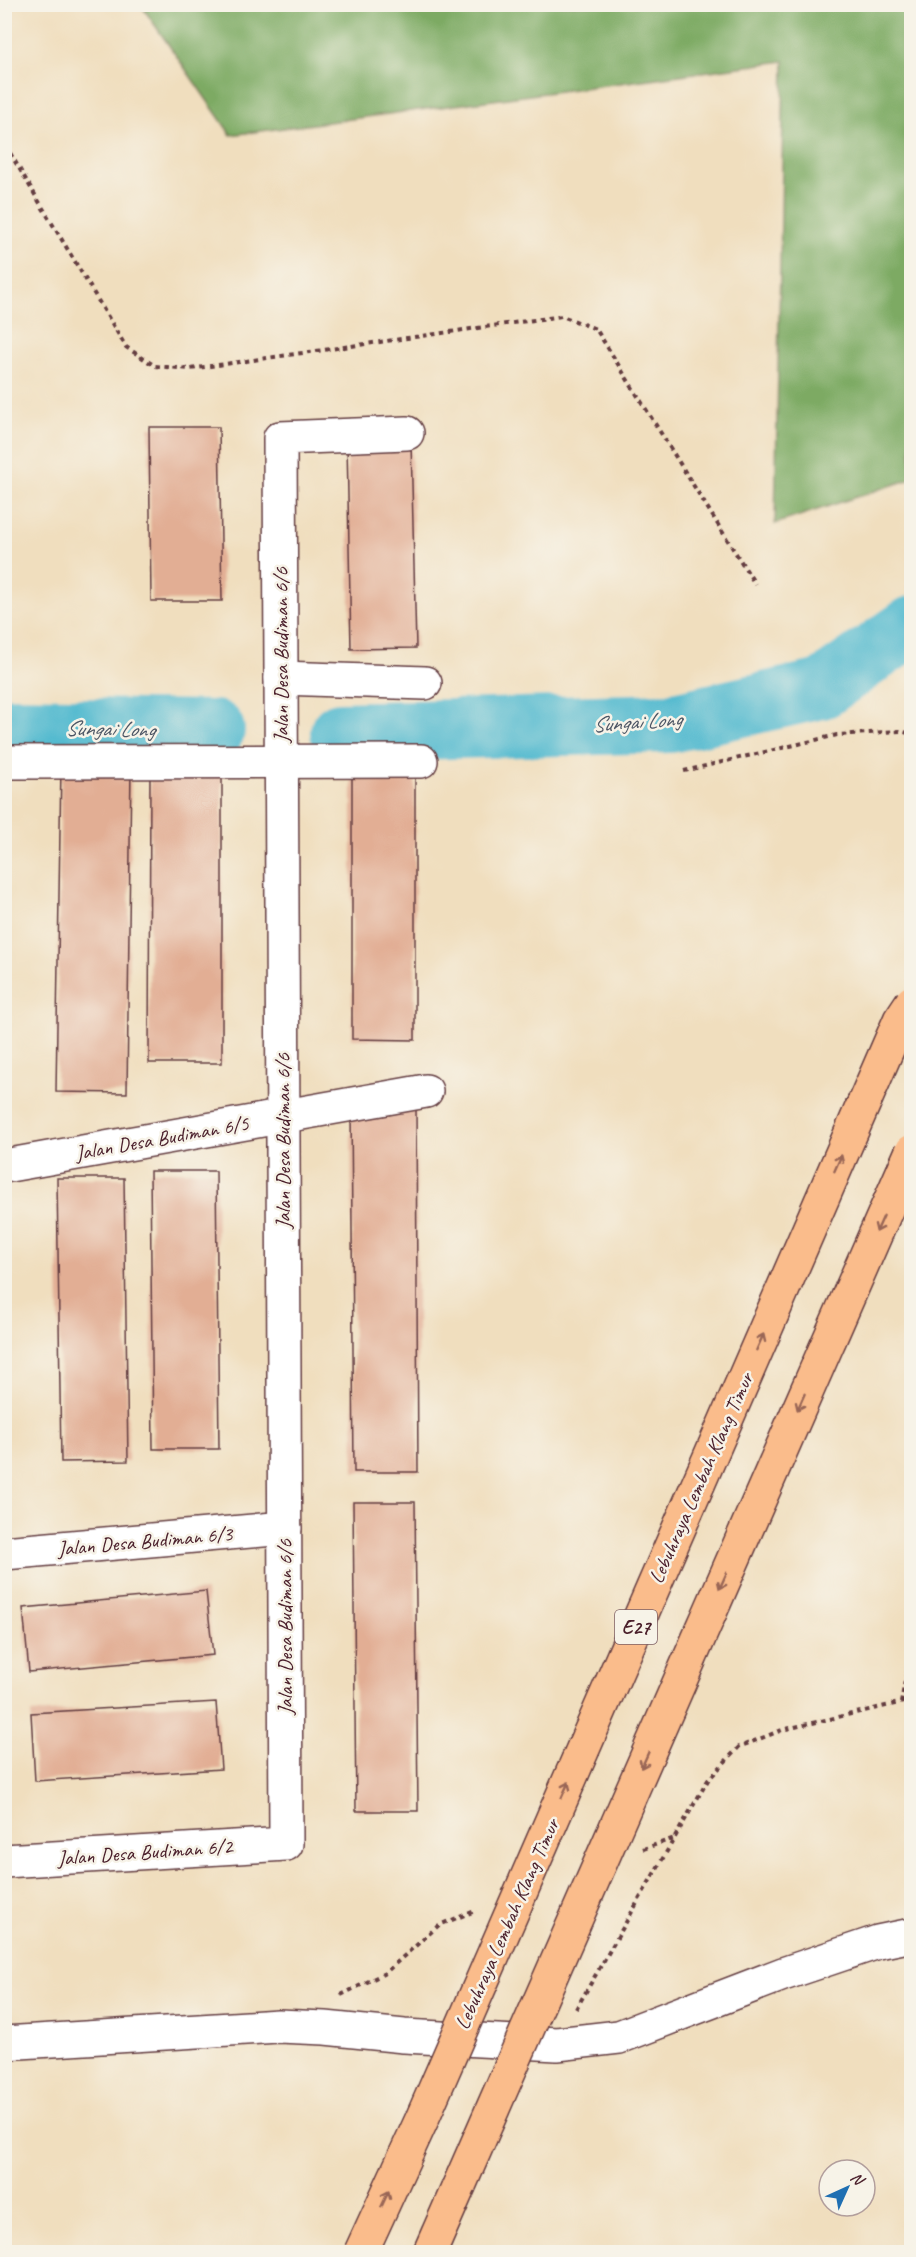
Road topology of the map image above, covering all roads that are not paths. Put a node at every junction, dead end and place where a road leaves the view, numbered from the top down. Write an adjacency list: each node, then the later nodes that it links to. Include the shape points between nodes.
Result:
1 (407, 433): 2 (street, Jalan Desa Budiman 6/6, via 280,438)
2 (281, 678): 3 (street); 4 (street, Jalan Desa Budiman 6/6)
3 (426, 683)
4 (282, 761): 5 (street); 6 (street); 9 (street, Jalan Desa Budiman 6/6)
5 (421, 761)
6 (4, 762)
7 (912, 1002): 18 (highway, Lebuhraya Lembah Klang Timur / E27, one-way to 7, bridge, via 900,1020)
8 (426, 1091): 9 (street, Jalan Desa Budiman 6/5)
9 (283, 1117): 11 (street, Jalan Desa Budiman 6/5); 12 (street, Jalan Desa Budiman 6/6)
10 (912, 1151): 19 (highway, one-way to 19, bridge)
11 (4, 1166)
12 (285, 1528): 13 (street, Jalan Desa Budiman 6/3); 14 (street, Jalan Desa Budiman 6/6)
13 (4, 1553)
14 (286, 1844): 15 (street, Jalan Desa Budiman 6/2)
15 (4, 1861)
16 (912, 1935): 17 (street, via 878,1942 783,1974 619,2037 556,2043 404,2037 278,2026)
17 (4, 2043)
18 (361, 2253)
19 (430, 2253)

